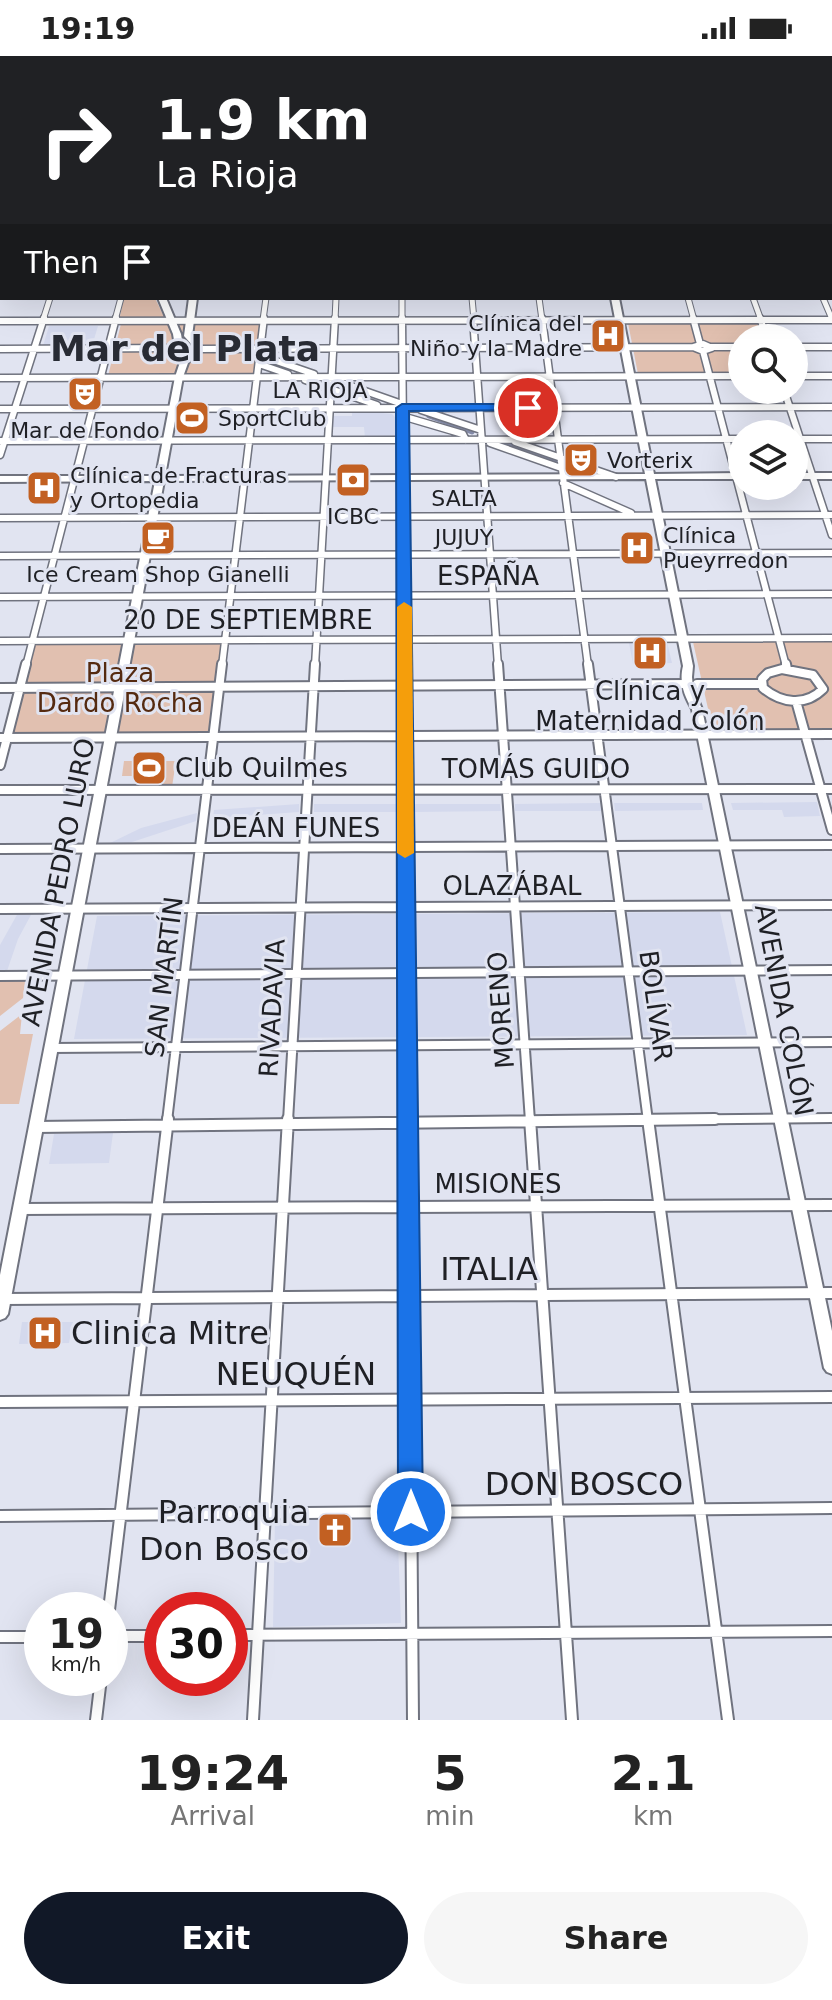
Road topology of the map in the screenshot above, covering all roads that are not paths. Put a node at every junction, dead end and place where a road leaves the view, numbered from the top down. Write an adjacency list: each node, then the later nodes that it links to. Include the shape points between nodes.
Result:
1 (49, 300): 26 (street)
2 (120, 300): 27 (street)
3 (163, 300): 21 (main road)
4 (193, 300): 22 (main road)
5 (266, 300): 23 (street, SAN MARTÍN)
6 (336, 300): 24 (street, RIVADAVIA)
7 (402, 300): 25 (street)
8 (472, 300): 14 (street, MORENO)
9 (539, 300): 15 (street, BOLÍVAR)
10 (615, 300): 16 (main road, AVENIDA COLÓN)
11 (689, 300): 17 (street)
12 (754, 300): 18 (street)
13 (824, 300): 19 (street)
14 (473, 320): 15 (street); 25 (street); 40 (street, MORENO)
15 (541, 320): 16 (street); 41 (street, BOLÍVAR)
16 (619, 320): 17 (street); 31 (main road, AVENIDA COLÓN)
17 (694, 320): 18 (street); 32 (street)
18 (761, 320): 19 (street); 28 (street)
19 (832, 320)
20 (0, 321): 26 (street)
21 (172, 321): 22 (street); 27 (street); 29 (main road)
22 (189, 321): 23 (street); 30 (main road)
23 (263, 321): 24 (street); 45 (street, SAN MARTÍN)
24 (335, 321): 25 (street); 38 (street, RIVADAVIA)
25 (402, 321): 39 (street)
26 (43, 322): 27 (street); 43 (street)
27 (114, 322): 44 (street)
28 (762, 324)
29 (177, 334): 30 (main road); 36 (main road)
30 (188, 335): 37 (main road)
31 (625, 347): 32 (street); 41 (street); 48 (main road, AVENIDA COLÓN)
32 (699, 347): 33 (street); 49 (street)
33 (728, 347)
34 (808, 347): 35 (street)
35 (832, 347)
36 (174, 348): 37 (main road); 44 (street); 47 (main road)
37 (196, 348): 45 (street); 47 (main road, AVENIDA PEDRO LURO)
38 (333, 348): 39 (street); 45 (street); 62 (street, RIVADAVIA)
39 (402, 348): 40 (street); 58 (street)
40 (475, 348): 41 (street); 59 (street, MORENO)
41 (544, 348): 60 (street, BOLÍVAR)
42 (0, 349): 43 (street)
43 (34, 349): 44 (street); 53 (street)
44 (107, 349): 54 (street)
45 (260, 352): 46 (street, SAN MARTÍN); 62 (street)
46 (259, 364): 56 (street, SAN MARTÍN); 57 (street)
47 (182, 366): 55 (main road, AVENIDA PEDRO LURO)
48 (630, 376): 49 (street); 60 (street); 69 (main road, AVENIDA COLÓN)
49 (709, 376): 50 (street); 70 (street)
50 (728, 376)
51 (808, 376): 52 (street)
52 (832, 376)
53 (25, 377): 54 (street); 61 (street); 72 (street)
54 (99, 377): 55 (street); 73 (street)
55 (179, 377): 56 (street); 74 (main road, AVENIDA PEDRO LURO)
56 (257, 377): 57 (street); 75 (street, SAN MARTÍN)
57 (296, 377): 62 (street)
58 (402, 377): 59 (street); 62 (street); 66 (street)
59 (477, 377): 60 (street); 68 (street, MORENO)
60 (548, 377): 78 (street, BOLÍVAR)
61 (0, 378)
62 (331, 378): 64 (street, RIVADAVIA); 66 (street)
63 (305, 380): 64 (street)
64 (331, 389): 76 (street, RIVADAVIA); 77 (street)
65 (789, 404): 79 (street)
66 (402, 406): 67 (street, LA RIOJA); 77 (street, LA RIOJA); 81 (street)
67 (413, 407): 68 (street, LA RIOJA); 83 (street)
68 (480, 407): 78 (street, LA RIOJA); 83 (street, MORENO)
69 (636, 407): 70 (street, LA RIOJA); 78 (street, LA RIOJA); 94 (main road, AVENIDA COLÓN)
70 (716, 407): 79 (street, LA RIOJA); 84 (street)
71 (832, 407): 79 (street, LA RIOJA)
72 (15, 408): 73 (street, LA RIOJA); 80 (street, LA RIOJA); 95 (street)
73 (92, 408): 74 (street, LA RIOJA); 88 (street)
74 (174, 408): 75 (street, LA RIOJA); 96 (main road, AVENIDA PEDRO LURO)
75 (254, 408): 76 (street, LA RIOJA); 97 (street, SAN MARTÍN)
76 (329, 408): 77 (street, LA RIOJA); 98 (street, RIVADAVIA)
77 (385, 408)
78 (552, 408): 93 (street, BOLÍVAR)
79 (790, 408): 82 (street)
80 (0, 409)
81 (402, 416): 89 (street); 90 (street, via 463,434)
82 (793, 420)
83 (481, 430): 91 (street, MORENO)
84 (724, 439): 85 (street); 94 (street); 99 (street)
85 (728, 439)
86 (808, 439): 87 (street)
87 (832, 439)
88 (84, 440): 95 (street); 96 (street); 113 (street)
89 (402, 440): 90 (street); 98 (street); 109 (street)
90 (466, 440): 91 (street)
91 (482, 440): 92 (street); 103 (street); 110 (street, MORENO)
92 (508, 440): 93 (street); 101 (street)
93 (557, 440): 94 (street); 101 (street, BOLÍVAR)
94 (643, 440): 112 (main road, AVENIDA COLÓN)
95 (2, 441): 100 (street)
96 (168, 441): 97 (street); 114 (main road, AVENIDA PEDRO LURO)
97 (251, 441): 98 (street); 115 (street, SAN MARTÍN)
98 (327, 441): 108 (street, RIVADAVIA)
99 (728, 450)
100 (0, 455)
101 (559, 457): 103 (street, BOLÍVAR); 111 (street)
102 (808, 466): 106 (street)
103 (562, 476): 110 (main road); 111 (main road); 121 (street, BOLÍVAR); 122 (street)
104 (728, 476): 112 (main road)
105 (808, 476): 106 (main road)
106 (812, 476): 107 (main road); 119 (street)
107 (832, 476)
108 (325, 477): 109 (main road); 115 (main road); 126 (street, RIVADAVIA)
109 (402, 477): 110 (main road); 127 (street)
110 (485, 477): 120 (street, MORENO)
111 (616, 477): 112 (main road)
112 (650, 477): 123 (main road, AVENIDA COLÓN)
113 (74, 478): 114 (main road); 116 (main road); 129 (street)
114 (160, 478): 115 (main road); 124 (main road, AVENIDA PEDRO LURO)
115 (246, 478): 125 (street, SAN MARTÍN)
116 (0, 479)
117 (742, 500): 118 (street)
118 (745, 515): 119 (street, SALTA); 123 (street, SALTA); 135 (street)
119 (829, 515): 130 (street)
120 (487, 516): 121 (street, SALTA); 127 (street, SALTA); 132 (street, MORENO)
121 (569, 516): 122 (street, SALTA); 133 (street, BOLÍVAR)
122 (636, 516): 123 (street, SALTA)
123 (658, 516): 134 (main road, AVENIDA COLÓN)
124 (153, 517): 125 (street, SALTA); 129 (street, SALTA); 141 (main road, AVENIDA PEDRO LURO)
125 (242, 517): 126 (street, SALTA); 136 (street, SAN MARTÍN)
126 (323, 517): 127 (street, SALTA); 137 (street, RIVADAVIA)
127 (403, 517): 138 (street)
128 (0, 518): 129 (street, SALTA)
129 (64, 518): 140 (street)
130 (832, 535)
131 (832, 553): 135 (street, JUJUY)
132 (490, 554): 133 (street, JUJUY); 138 (street, JUJUY); 151 (street, MORENO)
133 (574, 554): 134 (street, JUJUY); 144 (street, BOLÍVAR)
134 (666, 554): 135 (street, JUJUY); 145 (main road, AVENIDA COLÓN)
135 (755, 554): 142 (street)
136 (237, 555): 137 (street, JUJUY); 141 (street, JUJUY); 148 (street, SAN MARTÍN)
137 (320, 555): 138 (street, JUJUY); 149 (street, RIVADAVIA)
138 (403, 555): 150 (street)
139 (0, 556): 140 (street, JUJUY)
140 (54, 556): 141 (street, JUJUY); 146 (street)
141 (145, 556): 147 (main road, AVENIDA PEDRO LURO)
142 (766, 594): 143 (street, ESPAÑA); 145 (street, ESPAÑA); 156 (street)
143 (832, 594)
144 (579, 595): 145 (street, ESPAÑA); 151 (street, ESPAÑA); 154 (street, BOLÍVAR)
145 (674, 595): 155 (main road, AVENIDA COLÓN)
146 (43, 596): 147 (street, ESPAÑA); 152 (street, ESPAÑA); 160 (street)
147 (138, 596): 148 (street, ESPAÑA); 161 (main road, AVENIDA PEDRO LURO)
148 (232, 596): 149 (street, ESPAÑA); 162 (street, SAN MARTÍN)
149 (318, 596): 150 (street, ESPAÑA); 158 (street, RIVADAVIA)
150 (404, 596): 151 (street, ESPAÑA); 159 (street)
151 (493, 596): 153 (street, MORENO)
152 (0, 597)
153 (496, 638): 154 (street, 20 DE SEPTIEMBRE); 159 (street, 20 DE SEPTIEMBRE); 170 (street, MORENO)
154 (585, 638): 155 (street, 20 DE SEPTIEMBRE); 167 (street, BOLÍVAR)
155 (683, 638): 156 (street, 20 DE SEPTIEMBRE); 165 (main road, AVENIDA COLÓN)
156 (778, 638): 157 (street, 20 DE SEPTIEMBRE); 164 (street)
157 (832, 638)
158 (315, 639): 159 (street, 20 DE SEPTIEMBRE); 162 (street, 20 DE SEPTIEMBRE); 173 (street, RIVADAVIA)
159 (404, 639): 169 (street)
160 (31, 640): 161 (street, 20 DE SEPTIEMBRE); 163 (street, 20 DE SEPTIEMBRE); 175 (street)
161 (129, 640): 162 (street, 20 DE SEPTIEMBRE); 171 (main road, AVENIDA PEDRO LURO)
162 (227, 640): 172 (street, SAN MARTÍN)
163 (0, 641)
164 (787, 669): 166 (street, via 768,673); 168 (street, via 811,673)
165 (692, 684): 166 (street); 167 (street); 180 (main road, AVENIDA COLÓN)
166 (761, 684): 176 (street, via 770,694)
167 (591, 685): 170 (street); 179 (street, BOLÍVAR)
168 (828, 685): 176 (street, via 817,696)
169 (404, 686): 170 (street); 173 (street); 181 (street)
170 (499, 686): 182 (street, MORENO)
171 (120, 687): 172 (street); 175 (street); 186 (main road, AVENIDA PEDRO LURO)
172 (221, 687): 173 (street); 183 (street, SAN MARTÍN)
173 (313, 687): 184 (street, RIVADAVIA)
174 (0, 688): 175 (street)
175 (19, 688): 185 (street)
176 (796, 701): 177 (street)
177 (806, 734): 178 (street); 180 (street); 193 (street)
178 (832, 734)
179 (598, 735): 180 (street); 182 (street); 191 (street, BOLÍVAR)
180 (702, 735): 192 (main road, AVENIDA COLÓN)
181 (405, 736): 182 (street); 184 (street); 190 (street)
182 (503, 736): 188 (street, MORENO)
183 (215, 737): 184 (street); 186 (street); 196 (street, SAN MARTÍN)
184 (310, 737): 189 (street, RIVADAVIA)
185 (3, 738): 186 (street); 187 (street)
186 (110, 738): 197 (main road, AVENIDA PEDRO LURO)
187 (0, 765)
188 (507, 788): 190 (street, TOMÁS GUIDO); 191 (street, TOMÁS GUIDO); 203 (street, MORENO)
189 (307, 789): 190 (street, TOMÁS GUIDO); 196 (street, TOMÁS GUIDO); 206 (street, RIVADAVIA)
190 (405, 789): 202 (street)
191 (605, 789): 192 (street, TOMÁS GUIDO); 200 (street, BOLÍVAR)
192 (713, 789): 193 (street, TOMÁS GUIDO); 201 (main road, AVENIDA COLÓN)
193 (821, 789): 194 (street, TOMÁS GUIDO); 198 (street)
194 (832, 789)
195 (0, 790): 197 (street, TOMÁS GUIDO)
196 (209, 790): 197 (street, TOMÁS GUIDO); 205 (street, SAN MARTÍN)
197 (100, 791): 204 (main road, AVENIDA PEDRO LURO)
198 (832, 830)
199 (832, 845): 201 (street, DEÁN FUNES)
200 (612, 846): 201 (street, DEÁN FUNES); 203 (street, DEÁN FUNES); 210 (street, BOLÍVAR)
201 (725, 846): 211 (main road, AVENIDA COLÓN)
202 (405, 847): 203 (street, DEÁN FUNES); 206 (street, DEÁN FUNES); 213 (street)
203 (512, 847): 209 (street, MORENO)
204 (89, 848): 205 (street, DEÁN FUNES); 207 (street, DEÁN FUNES); 216 (main road, AVENIDA PEDRO LURO)
205 (202, 848): 206 (street, DEÁN FUNES); 214 (street, SAN MARTÍN)
206 (303, 848): 212 (street, RIVADAVIA)
207 (0, 849)
208 (832, 905): 211 (street, OLAZÁBAL)
209 (516, 906): 210 (street, OLAZÁBAL); 213 (street, OLAZÁBAL); 219 (street, MORENO)
210 (620, 906): 211 (street, OLAZÁBAL); 220 (street, BOLÍVAR)
211 (738, 906): 218 (main road, AVENIDA COLÓN)
212 (300, 907): 213 (street, OLAZÁBAL); 214 (street, OLAZÁBAL); 223 (street, RIVADAVIA)
213 (406, 907): 221 (street)
214 (194, 908): 216 (street, OLAZÁBAL); 222 (street, SAN MARTÍN)
215 (0, 909): 216 (street, OLAZÁBAL)
216 (77, 909): 224 (main road, AVENIDA PEDRO LURO)
217 (832, 970): 218 (street)
218 (751, 971): 220 (street); 226 (main road, AVENIDA COLÓN)
219 (520, 972): 220 (street); 221 (street); 230 (street, MORENO)
220 (629, 972): 228 (street, BOLÍVAR)
221 (407, 973): 223 (street); 229 (street)
222 (187, 974): 223 (street); 224 (street); 232 (street, SAN MARTÍN)
223 (296, 974): 231 (street, RIVADAVIA)
224 (64, 975): 225 (street); 233 (main road, AVENIDA PEDRO LURO)
225 (0, 976)
226 (765, 1042): 227 (street); 228 (street); 234 (main road, AVENIDA COLÓN)
227 (832, 1042)
228 (639, 1043): 230 (street); 236 (street, BOLÍVAR)
229 (407, 1044): 230 (street); 231 (street); 238 (street)
230 (525, 1044): 237 (street, MORENO)
231 (292, 1045): 232 (street); 239 (street, RIVADAVIA)
232 (178, 1046): 233 (street); 240 (street, SAN MARTÍN)
233 (50, 1048): 241 (main road, AVENIDA PEDRO LURO)
234 (781, 1118): 235 (street); 236 (street); 243 (main road, AVENIDA COLÓN)
235 (832, 1118)
236 (649, 1120): 237 (street); 242 (street, BOLÍVAR)
237 (531, 1121): 238 (street); 245 (street, MORENO)
238 (408, 1123): 239 (street); 247 (street)
239 (287, 1124): 240 (street); 246 (street, RIVADAVIA)
240 (168, 1125): 241 (street); 248 (street, SAN MARTÍN)
241 (35, 1127): 249 (main road, AVENIDA PEDRO LURO)
242 (660, 1205): 243 (street, MISIONES); 245 (street, MISIONES); 252 (street, BOLÍVAR)
243 (799, 1205): 244 (street, MISIONES); 250 (main road, AVENIDA COLÓN)
244 (832, 1205)
245 (536, 1206): 247 (street, MISIONES); 251 (street, MORENO)
246 (283, 1207): 247 (street, MISIONES); 248 (street, MISIONES); 255 (street, RIVADAVIA)
247 (408, 1207): 253 (street)
248 (158, 1208): 249 (street, MISIONES); 254 (street, SAN MARTÍN)
249 (20, 1209): 256 (main road, AVENIDA PEDRO LURO)
250 (824, 1293): 252 (street, ITALIA); 257 (main road, AVENIDA COLÓN)
251 (543, 1294): 252 (street, ITALIA); 253 (street, ITALIA); 260 (street, MORENO)
252 (672, 1294): 259 (street, BOLÍVAR)
253 (409, 1295): 255 (street, ITALIA); 261 (street)
254 (147, 1296): 255 (street, ITALIA); 256 (street, ITALIA); 262 (street, SAN MARTÍN)
255 (277, 1296): 263 (street, RIVADAVIA)
256 (1, 1306)
257 (832, 1368)
258 (832, 1397): 259 (street, NEUQUÉN)
259 (686, 1398): 260 (street, NEUQUÉN); 266 (street, BOLÍVAR)
260 (550, 1399): 261 (street, NEUQUÉN); 267 (street, MORENO)
261 (410, 1400): 263 (street, NEUQUÉN); 268 (street)
262 (135, 1401): 263 (street, NEUQUÉN); 264 (street, NEUQUÉN); 270 (street, SAN MARTÍN)
263 (271, 1401): 269 (street, RIVADAVIA)
264 (0, 1402)
265 (832, 1508): 266 (street, DON BOSCO)
266 (700, 1509): 267 (street, DON BOSCO); 274 (street, BOLÍVAR)
267 (557, 1511): 268 (street, DON BOSCO); 275 (street, MORENO)
268 (411, 1512): 269 (street, DON BOSCO); 276 (street)
269 (265, 1513): 270 (street, DON BOSCO); 278 (street, RIVADAVIA)
270 (121, 1514): 271 (street, DON BOSCO); 272 (street, SAN MARTÍN)
271 (0, 1516)
272 (111, 1592)
273 (832, 1631): 274 (street)
274 (716, 1632): 275 (street); 286 (street, BOLÍVAR)
275 (566, 1633): 276 (street); 285 (street, MORENO)
276 (412, 1634): 278 (street); 284 (street)
277 (248, 1635): 278 (street)
278 (258, 1635): 283 (street, RIVADAVIA)
279 (0, 1637): 280 (street)
280 (24, 1637)
281 (99, 1696): 282 (street)
282 (96, 1720)
283 (253, 1720)
284 (413, 1720)
285 (572, 1720)
286 (728, 1720)

